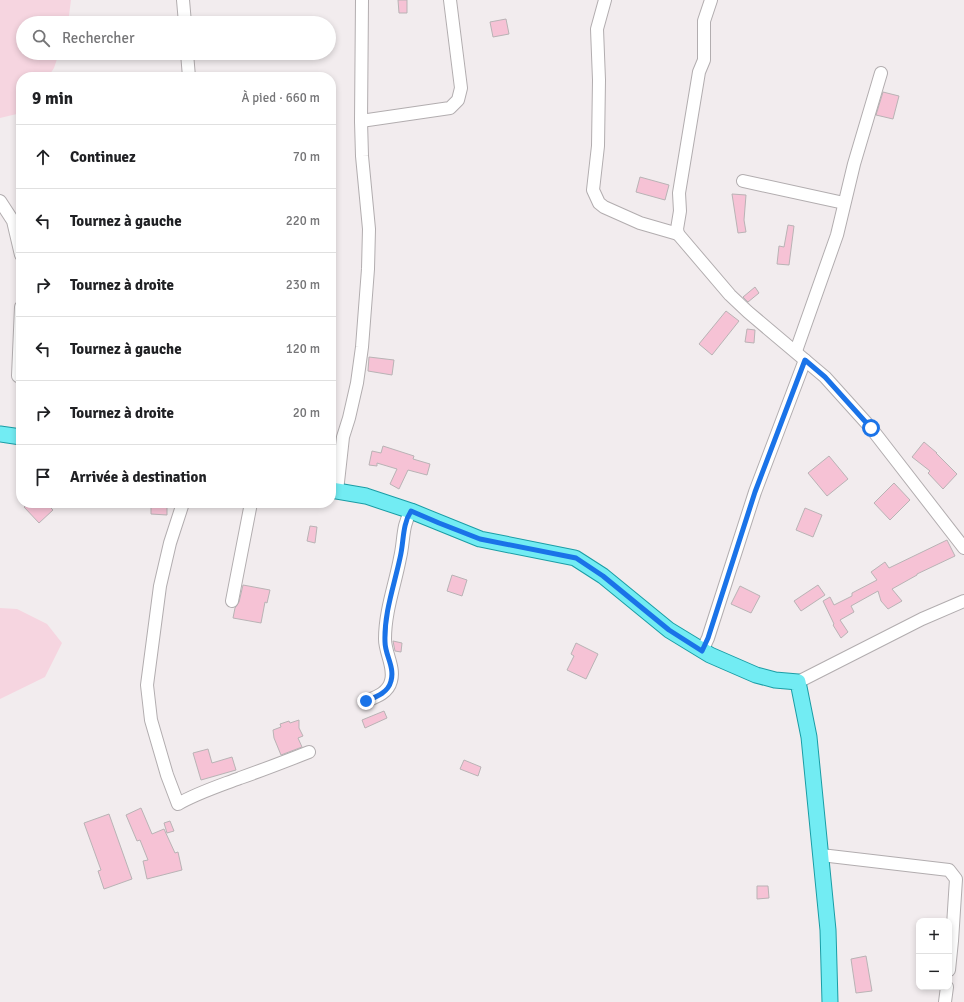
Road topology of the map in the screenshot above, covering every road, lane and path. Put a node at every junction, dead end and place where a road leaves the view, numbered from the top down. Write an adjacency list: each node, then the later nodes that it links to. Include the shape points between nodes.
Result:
1 (183, 0): 6 (street)
2 (362, 0): 10 (street)
3 (450, 0): 10 (street, via 460,88 458,100 450,108)
4 (605, 0): 15 (street, via 597,30 598,146 593,190 599,203 604,207 640,223)
5 (712, 0): 15 (street, via 704,21 704,60 699,72 679,192)
6 (184, 16)
7 (188, 60): 8 (street)
8 (189, 72)
9 (881, 73): 13 (street)
10 (361, 122): 20 (street, via 369,230 366,311 356,383 349,418 342,437)
11 (743, 180): 13 (street)
12 (0, 201): 14 (street, via 13,221)
13 (844, 204): 16 (street, via 837,235)
14 (16, 234)
15 (678, 234): 16 (street, via 730,295)
16 (796, 351): 17 (street)
17 (805, 360): 25 (street, via 825,377 871,428); 28 (street, via 755,492)
18 (0, 434): 19 (main road)
19 (16, 436)
20 (336, 478)
21 (336, 491): 24 (main road, via 366,496)
22 (181, 508): 31 (street, via 160,586 147,685 151,720 166,775 178,804)
23 (250, 508): 26 (street)
24 (411, 511): 28 (main road, via 480,539 576,558 603,576 669,630); 30 (street, via 407,516 386,621 385,647 390,662 391,681 383,693)
25 (964, 548)
26 (232, 601)
27 (964, 601): 29 (street, via 922,619)
28 (702, 651): 29 (main road, via 756,675)
29 (798, 682): 32 (main road, via 809,737)
30 (366, 701)
31 (309, 752)
32 (821, 855): 33 (street, via 949,870 956,879); 35 (main road, via 828,930)
33 (951, 954)
34 (947, 990): 36 (street)
35 (830, 1002)
36 (945, 1002)

